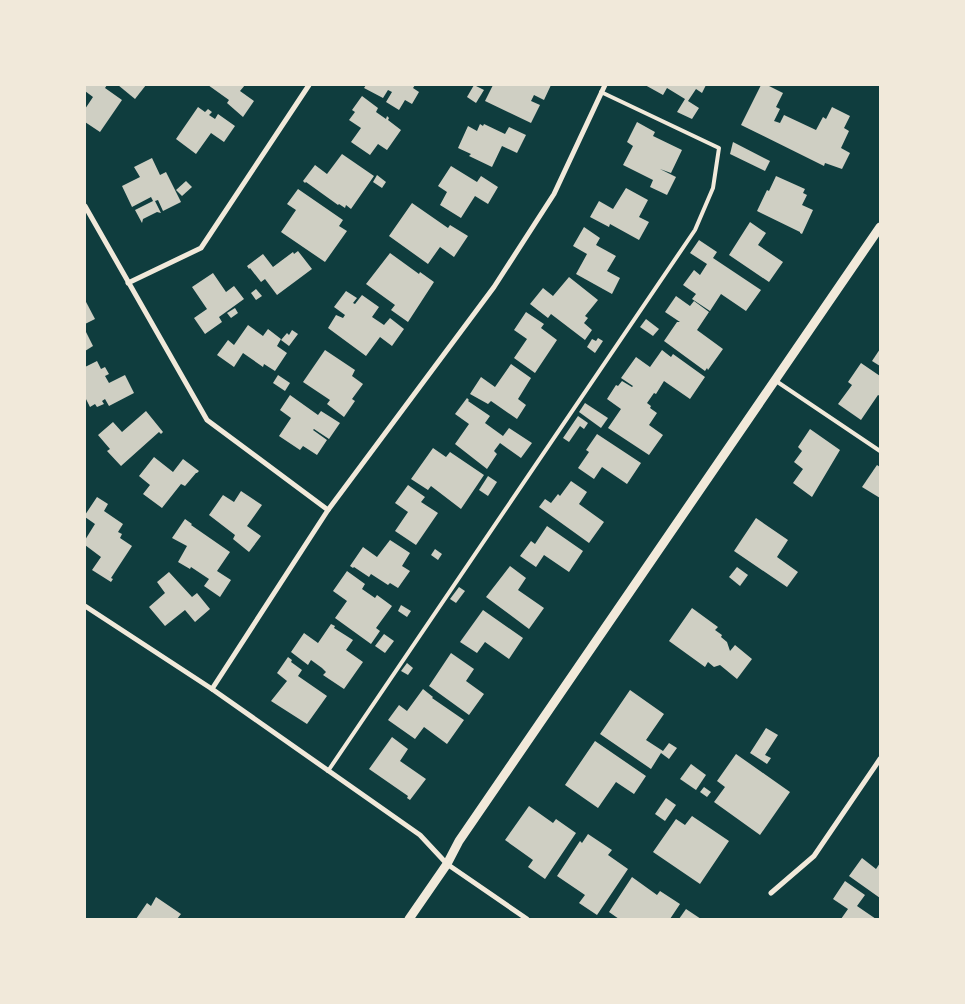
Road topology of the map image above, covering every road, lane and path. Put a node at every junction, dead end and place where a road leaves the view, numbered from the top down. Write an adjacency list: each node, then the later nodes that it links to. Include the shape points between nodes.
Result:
1 (309, 85): 6 (street, via 201,248)
2 (604, 85): 3 (street)
3 (601, 92): 9 (street, via 554,194 494,286); 13 (lane, via 719,148 713,188 695,230)
4 (85, 206): 6 (street)
5 (880, 227): 7 (street)
6 (128, 283): 9 (street, via 207,420)
7 (775, 380): 8 (lane); 14 (street, via 459,841)
8 (880, 451)
9 (328, 510): 11 (street)
10 (85, 606): 11 (street)
11 (212, 690): 13 (street)
12 (880, 759): 15 (street, via 814,856)
13 (328, 771): 14 (street, via 420,835)
14 (447, 864): 16 (street); 17 (street)
15 (771, 893)
16 (409, 919)
17 (527, 919)

